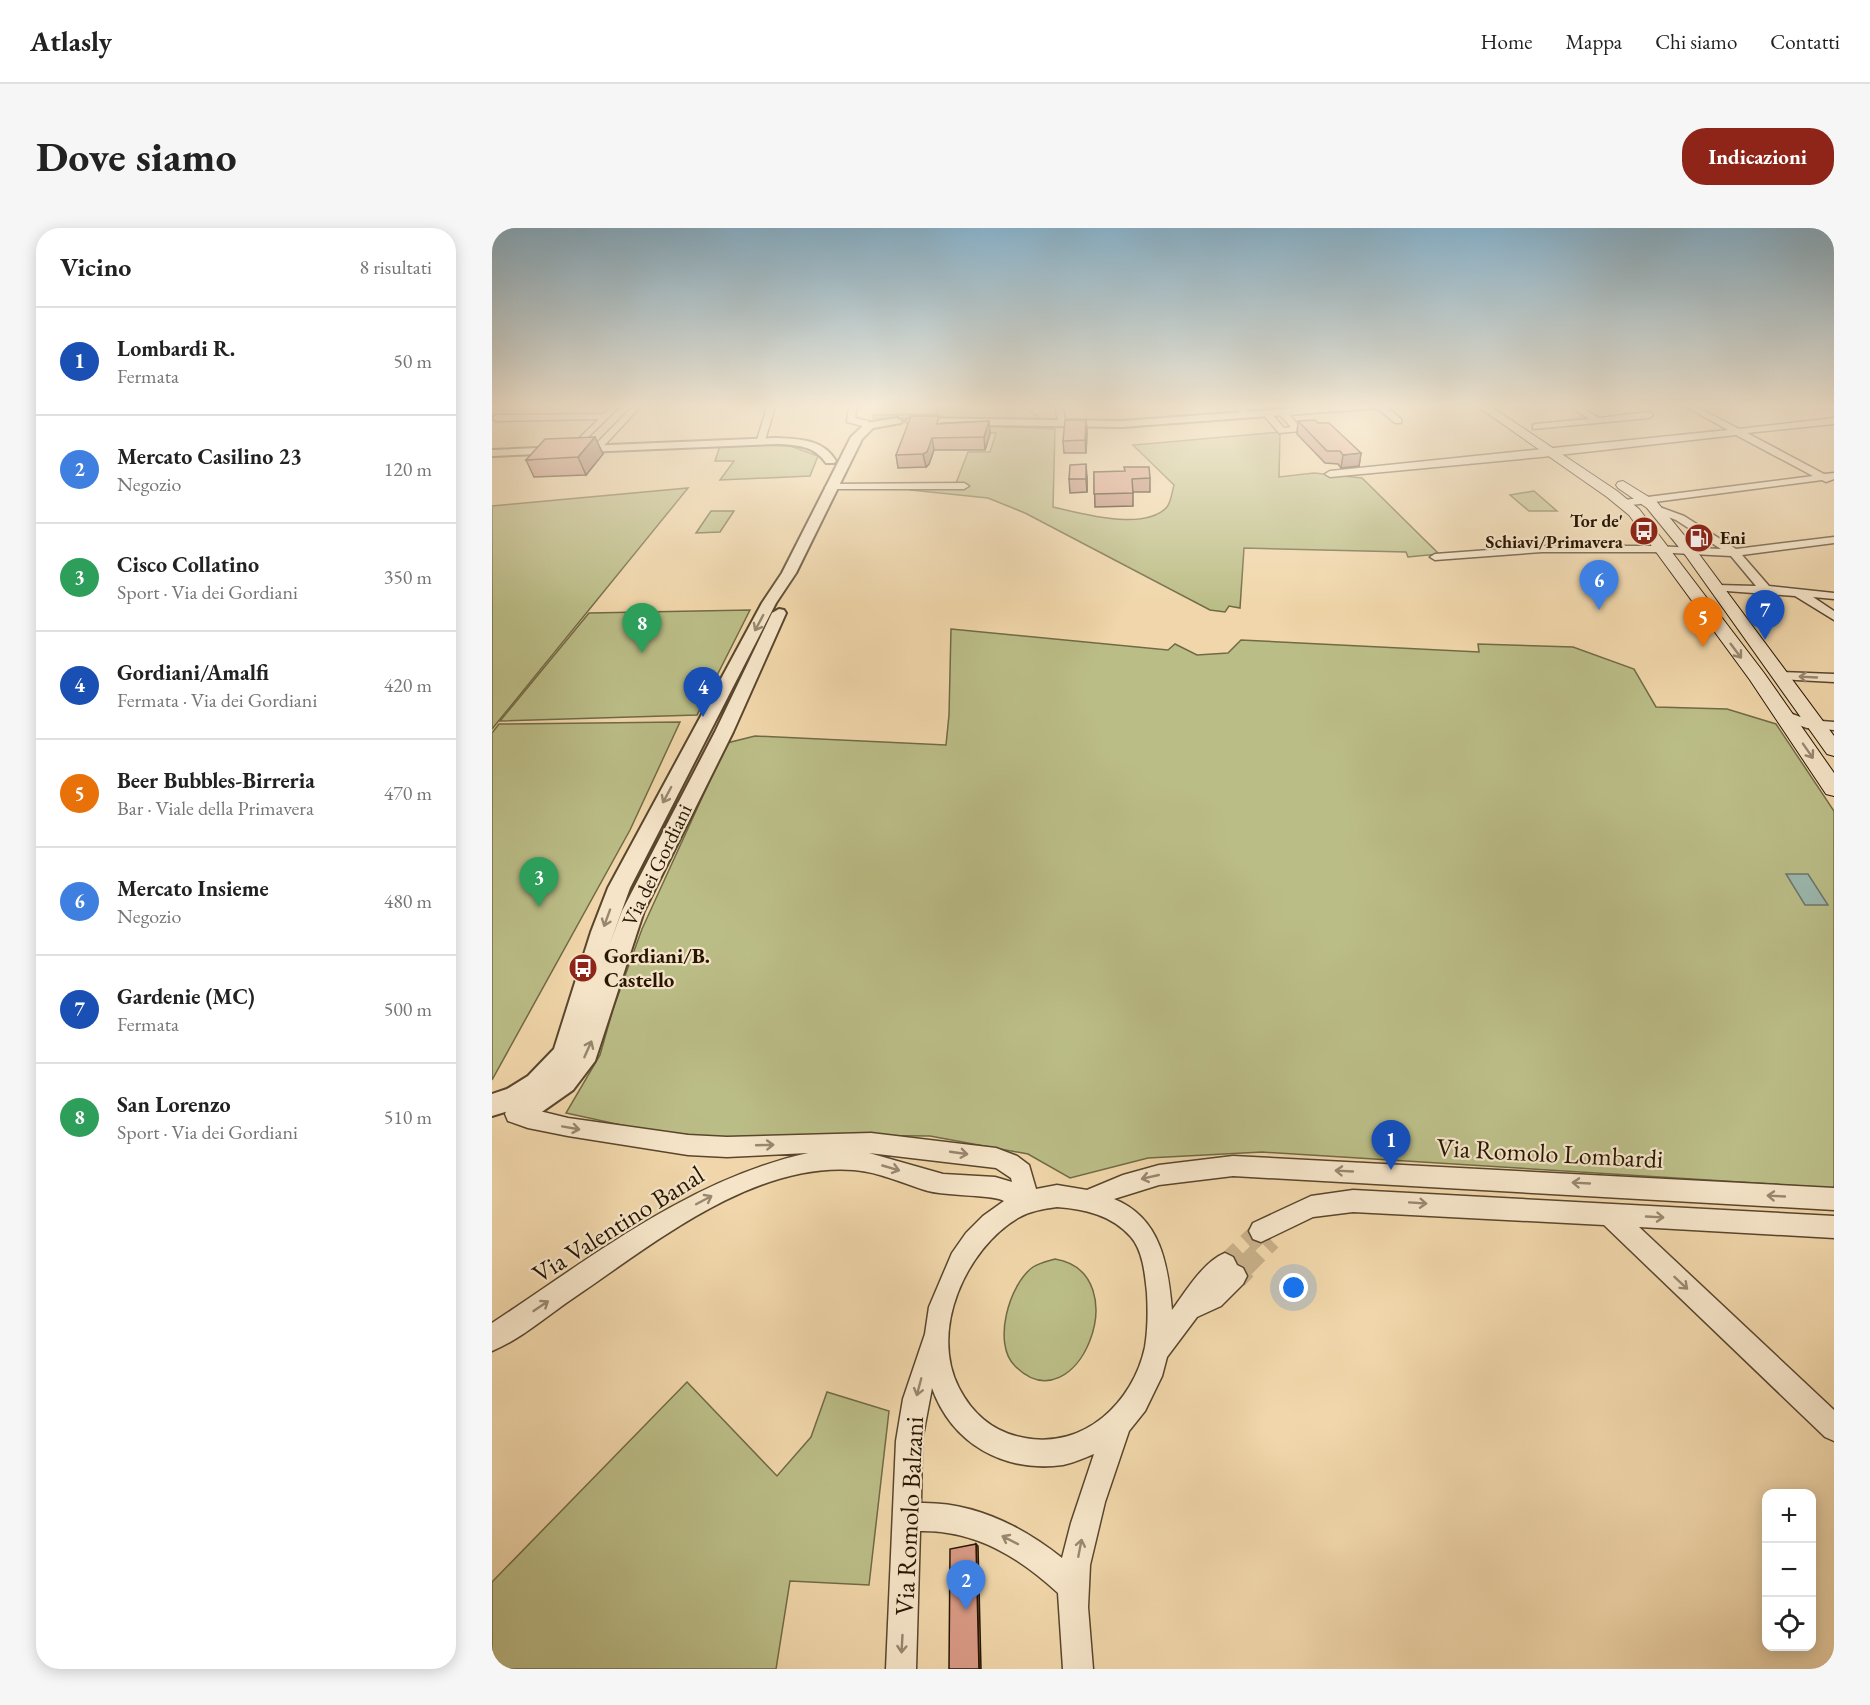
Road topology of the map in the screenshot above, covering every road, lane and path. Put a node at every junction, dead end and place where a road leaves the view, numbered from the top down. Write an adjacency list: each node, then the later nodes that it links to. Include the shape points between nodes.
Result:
1 (832, 471): 10 (street, Via dei Gordiani)
2 (839, 471): 10 (street, Via dei Gordiani)
3 (1358, 471): 6 (street)
4 (1579, 471): 11 (main road)
5 (1601, 471): 12 (main road)
6 (1330, 474)
7 (1829, 477): 8 (street); 12 (street)
8 (1834, 483)
9 (964, 486): 10 (street)
10 (830, 487): 31 (street, Via dei Gordiani, via 789,573 780,612 758,660 628,921 586,1054 559,1086 542,1099)
11 (1624, 503): 12 (street); 16 (main road)
12 (1650, 504): 13 (main road); 14 (street)
13 (1665, 521): 14 (street); 17 (main road)
14 (1690, 524): 18 (street)
15 (1834, 540): 18 (street)
16 (1664, 550): 17 (street); 19 (street, via 1542,549); 27 (main road, one-way to 27)
17 (1690, 552): 18 (street); 20 (main road)
18 (1734, 553): 21 (street)
19 (1435, 557)
20 (1717, 588): 21 (street); 25 (main road)
21 (1765, 590): 22 (street)
22 (1799, 593): 23 (street); 24 (street)
23 (1834, 596)
24 (1834, 616)
25 (1781, 676): 26 (street, one-way to 25); 28 (main road)
26 (1834, 678)
27 (1781, 714): 28 (street, via 1804,723); 30 (main road, one-way to 30)
28 (1825, 725): 29 (main road)
29 (1834, 750)
30 (1834, 789)
31 (500, 1113): 34 (street, one-way to 34, via 688,1145 871,1143 996,1158 1022,1172)
32 (1834, 1199): 33 (street, Via Romolo Lombardi, one-way to 33, via 1233,1166 1155,1176 1120,1185)
33 (1089, 1200): 34 (street, via 1057,1196); 41 (street, via 1124,1216 1146,1240 1161,1305)
34 (1024, 1202): 39 (street, Via Romolo Balzani, via 990,1226 969,1248 950,1285); 40 (street, Via Valentino Banal, one-way to 34, via 690,1208 778,1169 815,1162 863,1161 942,1184 1002,1188)
35 (1608, 1214): 36 (street, one-way to 36); 37 (street, one-way to 35, via 1290,1216 1323,1204 1353,1201); 43 (street, one-way to 43)
36 (1834, 1227)
37 (1266, 1236)
38 (1230, 1270): 41 (street, via 1201,1291)
39 (937, 1331): 42 (street, via 940,1367 951,1403 966,1423 991,1441 1015,1451 1059,1451 1098,1437); 44 (street, Via Romolo Balzani, one-way to 44, via 912,1419)
40 (492, 1338)
41 (1158, 1350): 42 (street, via 1143,1391)
42 (1119, 1421): 45 (street, one-way to 42, via 1086,1516)
43 (1834, 1428)
44 (906, 1516): 45 (street, one-way to 44, via 1034,1554 974,1523 940,1515); 46 (street, Via Romolo Balzani, one-way to 46)
45 (1073, 1587): 47 (street)
46 (901, 1669)
47 (1078, 1669)

